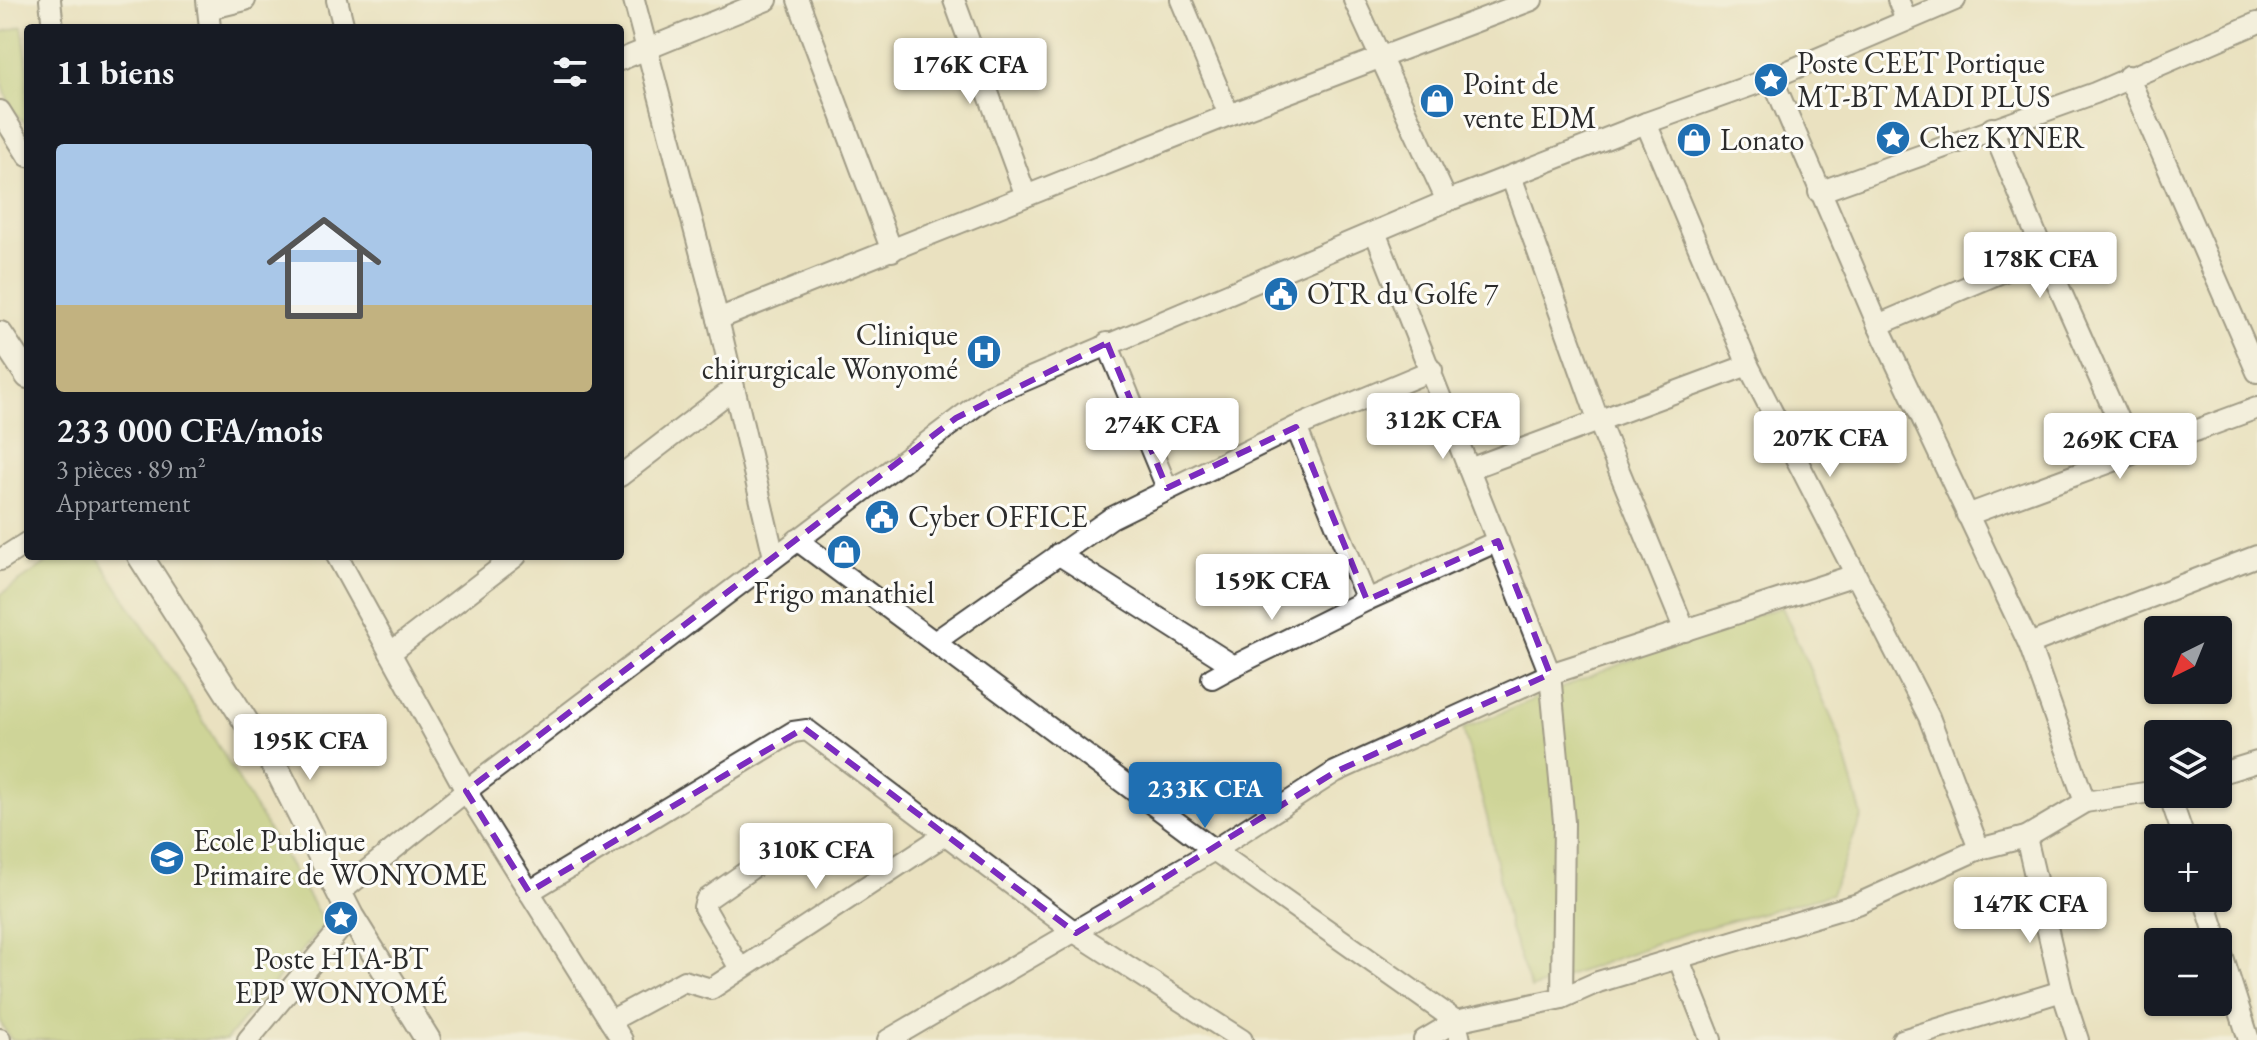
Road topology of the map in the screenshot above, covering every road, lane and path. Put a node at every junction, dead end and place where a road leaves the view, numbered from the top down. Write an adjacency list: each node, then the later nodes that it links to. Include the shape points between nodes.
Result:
1 (50, 0): 15 (street)
2 (245, 0): 13 (street)
3 (337, 0): 16 (street)
4 (634, 0): 17 (street)
5 (767, 0): 17 (street)
6 (798, 0): 32 (street)
7 (954, 0): 29 (street)
8 (1181, 0): 23 (street)
9 (1354, 0): 19 (street)
10 (1955, 0): 12 (street)
11 (1519, 2): 19 (street)
12 (1902, 10): 21 (street)
13 (208, 12)
14 (2257, 23): 20 (street)
15 (53, 24)
16 (343, 24)
17 (647, 48): 18 (street); 34 (street)
18 (624, 58)
19 (1380, 59): 23 (street); 30 (street)
20 (2128, 76): 25 (street, via 2095,93); 41 (street)
21 (1772, 78): 24 (street); 28 (street)
22 (0, 111): 26 (street)
23 (1229, 115): 29 (street)
24 (1646, 123): 27 (street); 38 (street)
25 (1992, 128): 28 (street); 33 (street)
26 (24, 150)
27 (1511, 176): 30 (street); 44 (street)
28 (1819, 192): 35 (street)
29 (1026, 196): 32 (street)
30 (1447, 201): 31 (street)
31 (1375, 232): 37 (street); 40 (street)
32 (892, 251): 34 (street)
33 (2044, 254): 35 (street); 46 (street)
34 (718, 319): 42 (street)
35 (1878, 325): 50 (street)
36 (0, 334): 39 (main road)
37 (1107, 343): 49 (street); 51 (street, via 990,395)
38 (1748, 365): 44 (street); 61 (street)
39 (24, 370)
40 (1432, 370): 45 (street); 47 (street)
41 (2257, 372)
42 (733, 389): 48 (street); 56 (street)
43 (2257, 408): 46 (street)
44 (1599, 422): 47 (street); 63 (street)
45 (1296, 427): 49 (street); 62 (street)
46 (2133, 453): 50 (street)
47 (1469, 469): 52 (street)
48 (624, 473)
49 (1167, 488): 54 (street)
50 (1967, 515): 65 (street)
51 (797, 540): 56 (street); 64 (street)
52 (1498, 541): 62 (street); 68 (street)
53 (24, 545): 57 (street)
54 (1058, 554): 64 (street); 67 (street)
55 (2257, 556): 65 (street)
56 (774, 557): 72 (street)
57 (0, 560)
58 (143, 560): 81 (main road, via 280,775)
59 (339, 560): 66 (street)
60 (511, 560): 66 (street)
61 (1855, 575): 63 (street); 77 (street, via 1929,717)
62 (1367, 600): 67 (street)
63 (1685, 631): 68 (street)
64 (936, 641): 78 (street)
65 (2029, 644): 74 (street)
66 (390, 653): 72 (street)
67 (1234, 666): 69 (street)
68 (1550, 674): 78 (street, via 1335,772); 88 (street, via 1564,822)
69 (1212, 678)
70 (2257, 762): 71 (street)
71 (2232, 770)
72 (466, 791): 80 (street); 81 (street)
73 (2144, 793): 74 (street)
74 (2085, 802): 76 (street)
75 (946, 834): 80 (street, via 800,729); 84 (street); 86 (street)
76 (2026, 837): 77 (street); 87 (street)
77 (1979, 849): 85 (street, via 1858,904)
78 (1214, 850): 84 (street); 90 (street)
79 (765, 859): 86 (street, via 706,900 704,907)
80 (529, 892): 89 (street)
81 (339, 893): 83 (main road)
82 (2208, 912): 101 (street)
83 (351, 916): 93 (street); 94 (main road)
84 (1076, 933): 91 (street); 96 (street)
85 (1679, 960): 88 (street, via 1598,982); 98 (street)
86 (739, 967): 89 (street, via 711,989 684,981)
87 (2062, 991): 92 (street); 100 (street)
88 (1562, 998): 90 (street)
89 (610, 1021): 95 (street)
90 (1458, 1030): 97 (street)
91 (902, 1036)
92 (1928, 1036): 99 (street)
93 (248, 1040)
94 (428, 1040)
95 (622, 1040)
96 (1242, 1040)
97 (1424, 1040)
98 (1711, 1040)
99 (1902, 1040)
100 (2078, 1040)
101 (2249, 1040)

